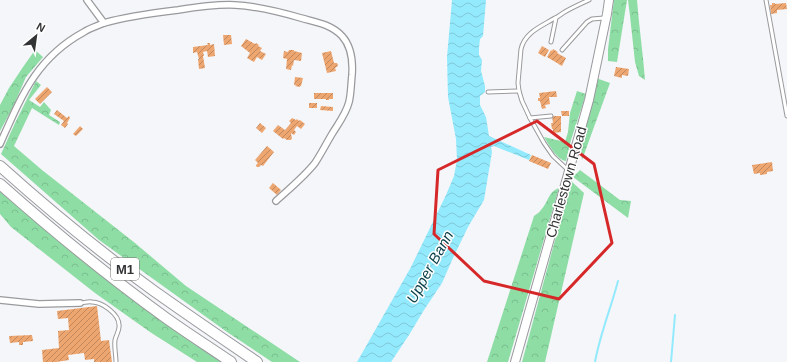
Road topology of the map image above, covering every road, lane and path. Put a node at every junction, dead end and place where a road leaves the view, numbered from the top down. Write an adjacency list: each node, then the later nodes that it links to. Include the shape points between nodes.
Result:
1 (87, 0): 7 (street)
2 (589, 0): 5 (lane)
3 (609, 0): 6 (main road, Charlestown Road)
4 (766, 0): 13 (lane)
5 (556, 18): 8 (lane); 10 (lane, via 536,28 526,37 519,64)
6 (606, 18): 9 (lane, via 587,22); 17 (main road, Charlestown Road, via 589,100)
7 (104, 23): 15 (street, via 67,42 40,68 30,81); 19 (street, via 164,12 234,5 319,23 342,36 350,48 352,64 346,111 313,164)
8 (551, 42)
9 (562, 50)
10 (519, 91): 11 (lane); 14 (lane)
11 (488, 92)
12 (551, 116): 14 (lane)
13 (787, 116)
14 (530, 118): 17 (lane, via 553,156)
15 (0, 143)
16 (0, 166): 24 (highway, M1, via 140,280)
17 (569, 171): 25 (main road, Charlestown Road)
18 (0, 184): 23 (highway, M1, via 38,218 115,279 166,318)
19 (276, 201)
20 (0, 300): 21 (street, via 39,304)
21 (80, 303): 22 (lane, via 99,304 116,316 119,323 115,339)
22 (116, 362)
23 (231, 362)
24 (257, 362)
25 (515, 362)

